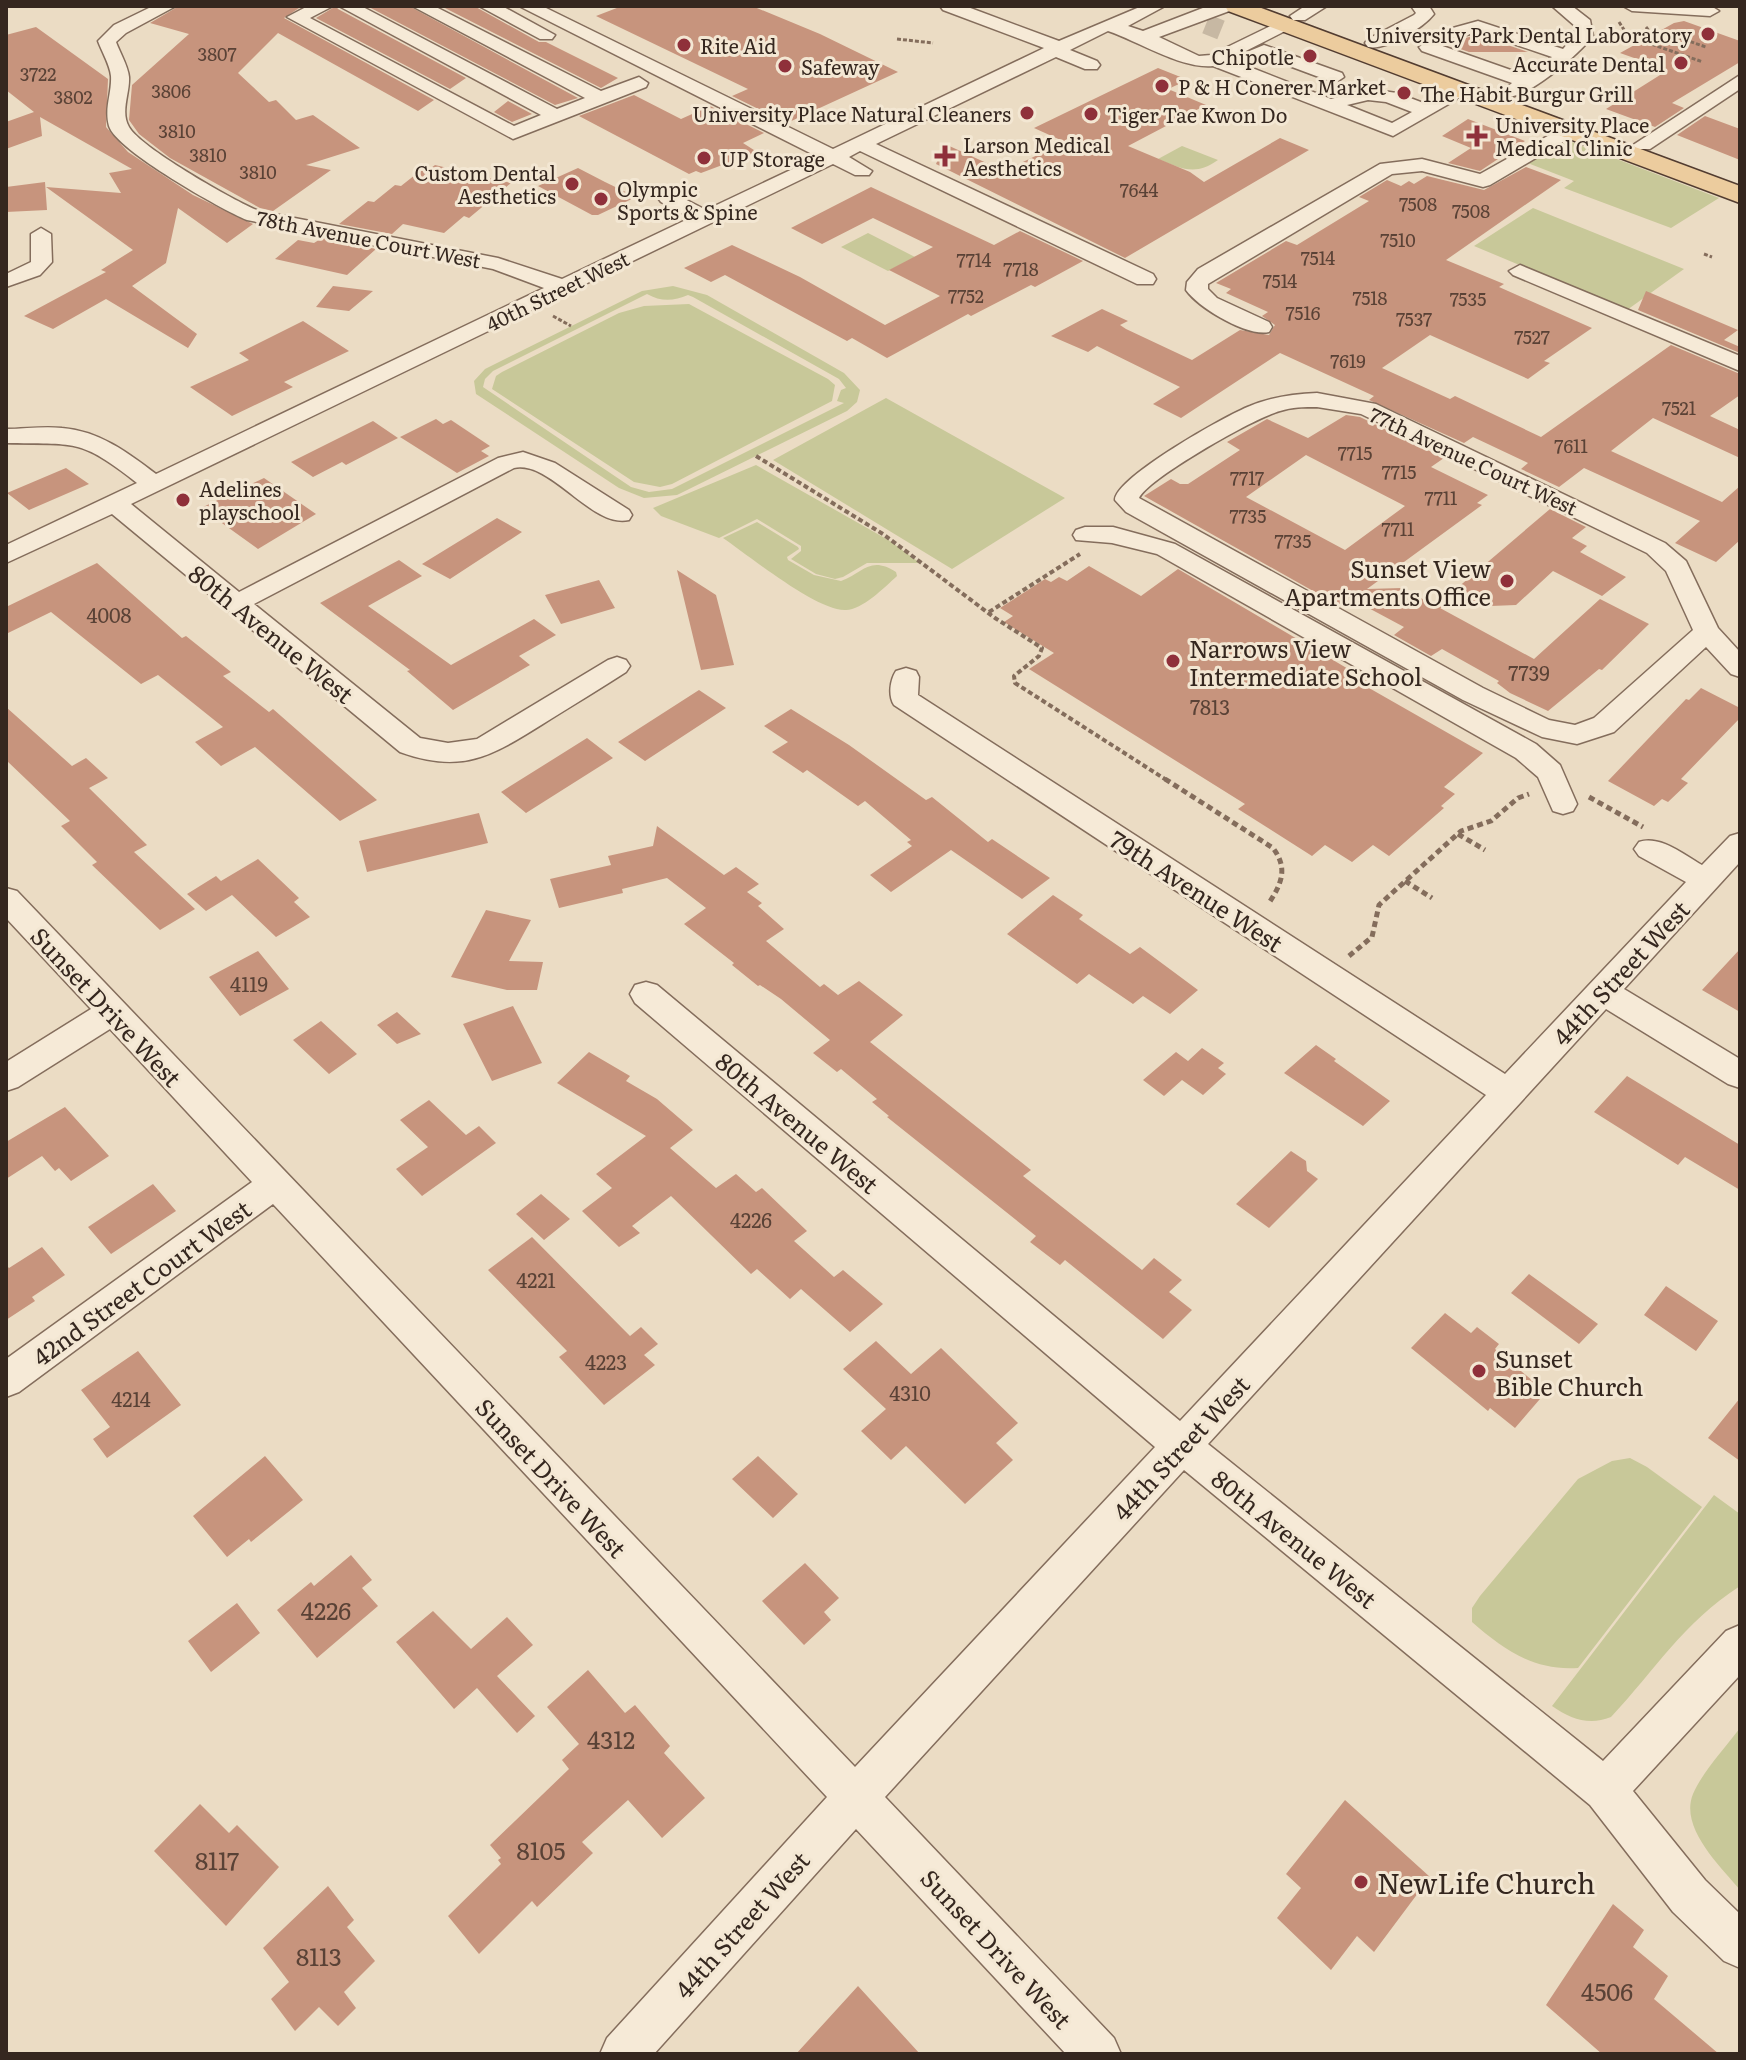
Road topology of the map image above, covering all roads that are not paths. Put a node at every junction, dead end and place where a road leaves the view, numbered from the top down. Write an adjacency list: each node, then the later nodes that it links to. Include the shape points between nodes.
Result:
1 (167, 6): 63 (street, 78th Avenue Court West, via 107,41 120,76 117,124 142,149 214,197 254,216 486,261)
2 (324, 6): 32 (street, via 296,17)
3 (348, 6): 27 (street)
4 (421, 6): 22 (street)
5 (488, 6): 15 (street)
6 (949, 6): 24 (street)
7 (1103, 6): 16 (street)
8 (1226, 6): 17 (street)
9 (1236, 6): 14 (main road)
10 (1420, 6): 25 (street, via 1425,14 1420,19)
11 (1565, 6): 28 (street, via 1585,31)
12 (1632, 6): 13 (street)
13 (1710, 11)
14 (1294, 13): 23 (street); 25 (main road)
15 (526, 15): 22 (street); 31 (street); 36 (street)
16 (1127, 15): 17 (street); 21 (street); 24 (street, 40th Street West); 33 (street)
17 (1187, 18): 18 (street); 21 (street)
18 (1206, 24)
19 (613, 31): 31 (street, via 652,49)
20 (1231, 34): 23 (street)
21 (1144, 37): 29 (street, via 1197,62)
22 (485, 39): 27 (street); 42 (street)
23 (1251, 41): 29 (street)
24 (1058, 49): 30 (street); 45 (street, 40th Street West)
25 (1373, 50): 26 (main road); 34 (street); 38 (main road)
26 (1419, 51): 28 (street, via 1462,28 1478,26); 37 (main road)
27 (441, 55): 32 (street); 48 (street)
28 (1566, 56): 37 (street)
29 (1223, 64): 34 (street, via 1264,50); 41 (street)
30 (1091, 65)
31 (658, 70): 39 (street, via 711,78); 53 (street)
32 (399, 72): 48 (street, via 513,133)
33 (1201, 75)
34 (1335, 77): 41 (street)
35 (1740, 81): 43 (street)
36 (639, 83): 40 (street); 42 (street)
37 (1518, 88): 52 (main road)
38 (1464, 90): 47 (street); 50 (main road)
39 (740, 93)
40 (659, 94)
41 (1302, 95): 44 (street)
42 (600, 98): 48 (street)
43 (1711, 100): 46 (street); 52 (street)
44 (1331, 106): 47 (street, via 1364,93 1383,94); 47 (street, via 1393,130)
45 (931, 110): 49 (street); 51 (street, 40th Street West)
46 (1740, 110)
47 (1427, 111)
48 (556, 116)
49 (955, 121)
50 (1571, 129): 56 (main road); 64 (street, via 1483,181 1422,165 1387,168 1198,282 1205,301)
51 (861, 144): 53 (street, 40th Street West); 61 (street)
52 (1643, 145): 55 (main road)
53 (833, 157): 54 (street); 58 (street, 40th Street West)
54 (862, 171)
55 (1740, 182)
56 (1740, 195)
57 (668, 198): 58 (street)
58 (706, 218): 63 (street, 40th Street West)
59 (41, 234): 62 (street, via 42,263)
60 (1520, 271): 65 (street)
61 (1145, 279)
62 (6, 281)
63 (563, 287): 67 (street, 40th Street West)
64 (1261, 327)
65 (1740, 364)
66 (6, 436): 67 (street, via 79,437 113,453)
67 (154, 484): 68 (street, 40th Street West)
68 (114, 503): 71 (street, 40th Street West); 72 (street, 80th Avenue West)
69 (620, 515): 72 (street, via 547,468 523,459 506,463)
70 (1097, 535): 77 (street, via 1142,540 1166,549 1512,743 1543,764)
71 (6, 555)
72 (235, 604): 74 (street, 80th Avenue West, via 410,745 436,753 487,746)
73 (1707, 632): 73 (street, 77th Avenue Court West, via 1677,567 1656,548 1357,406 1296,400 1260,408 1127,493 1135,507 1473,694 1562,734 1598,729); 75 (street, 77th Avenue Court West)
74 (617, 666)
75 (1740, 668)
76 (906, 677): 87 (street, 79th Avenue West, via 904,699)
77 (1561, 796)
78 (1648, 839): 80 (street)
79 (1740, 843): 80 (street, 44th Street West)
80 (1706, 880): 82 (street, 44th Street West)
81 (6, 899): 84 (street, Sunset Drive West)
82 (1602, 991): 85 (street); 87 (street, 44th Street West)
83 (646, 994): 90 (street, 80th Avenue West)
84 (112, 1012): 86 (street); 88 (street, Sunset Drive West)
85 (1740, 1075)
86 (6, 1078)
87 (1508, 1093): 90 (street, 44th Street West)
88 (275, 1184): 89 (street, 42nd Street Court West); 93 (street, Sunset Drive West)
89 (6, 1380)
90 (1181, 1445): 92 (street, 80th Avenue West); 93 (street, 44th Street West)
91 (1740, 1645): 92 (street)
92 (1605, 1790): 94 (street, 80th Avenue West, via 1689,1896)
93 (855, 1798): 95 (street, 44th Street West); 96 (street, Sunset Drive West)
94 (1740, 1945)
95 (623, 2054)
96 (1098, 2054)

